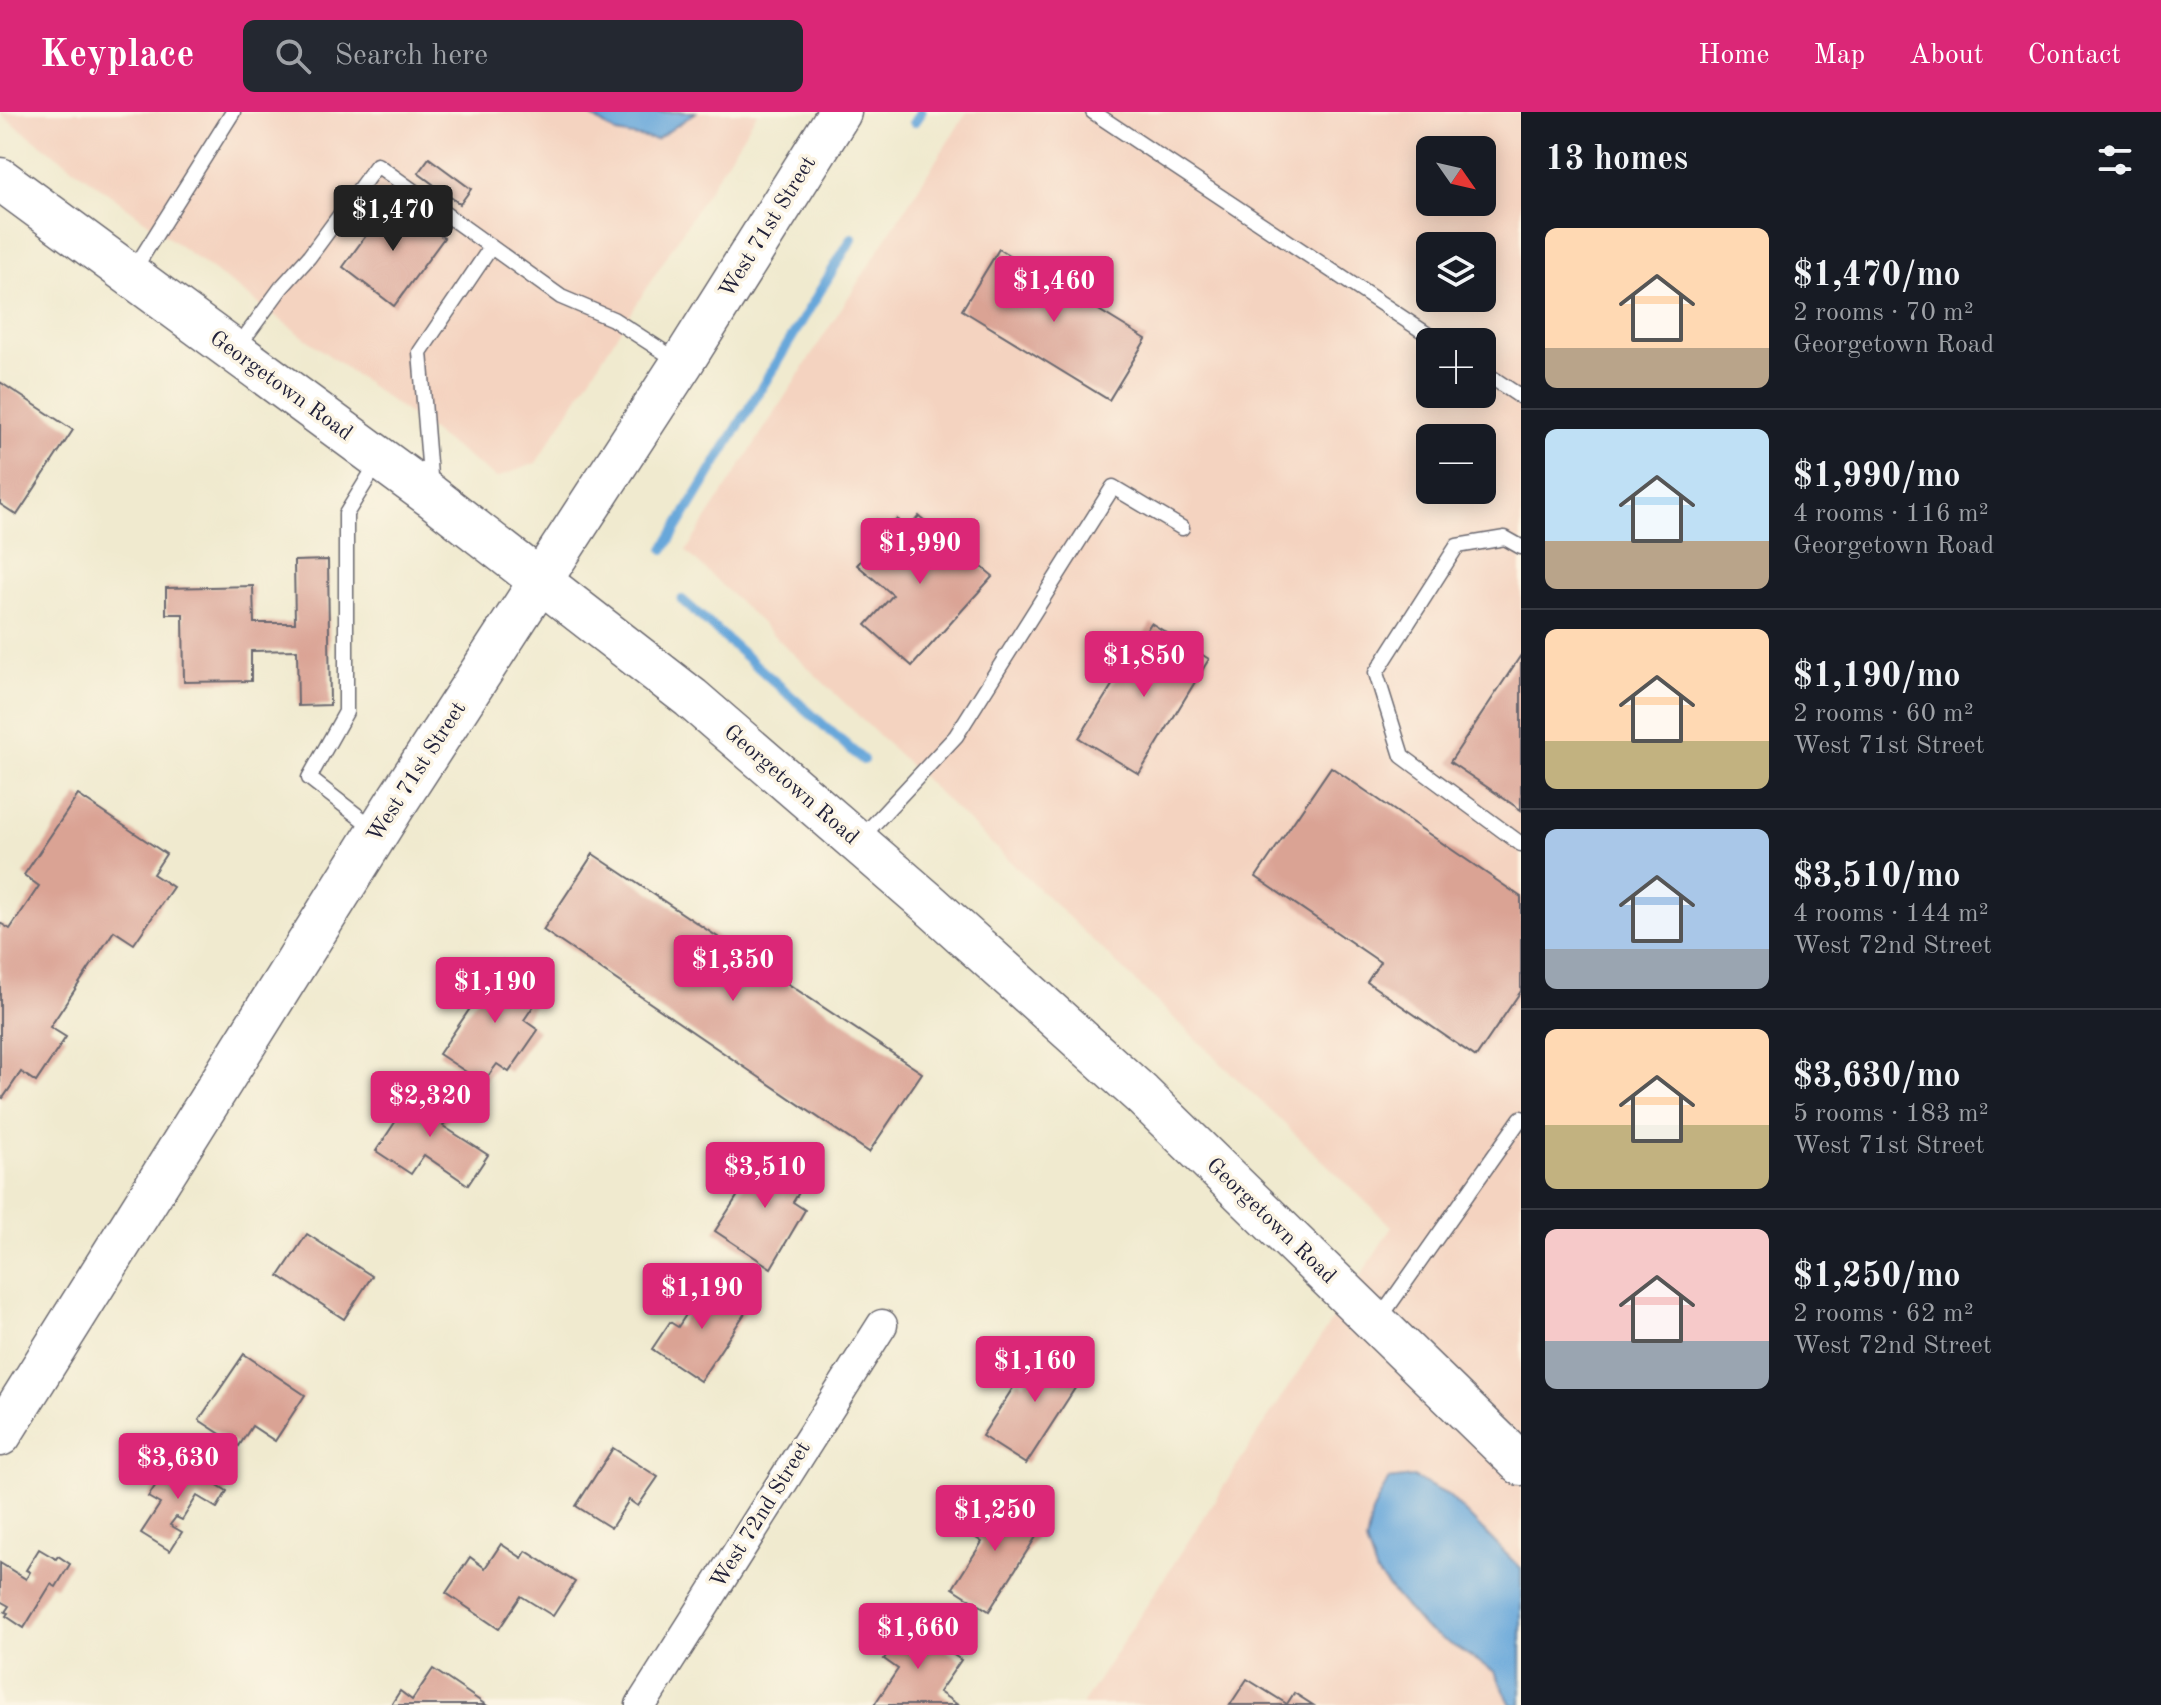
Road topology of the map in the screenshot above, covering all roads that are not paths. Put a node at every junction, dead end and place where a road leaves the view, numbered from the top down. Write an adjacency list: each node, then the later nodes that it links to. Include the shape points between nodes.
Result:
1 (233, 112): 6 (lane)
2 (840, 112): 9 (main road, West 71st Street)
3 (1093, 112): 7 (lane)
4 (0, 179): 6 (main road, Georgetown Road)
5 (491, 247): 8 (lane, via 377,165); 9 (lane, via 561,297 613,319); 13 (lane, via 420,352)
6 (130, 275): 8 (main road, Georgetown Road)
7 (1418, 328)
8 (234, 351): 12 (main road, Georgetown Road)
9 (682, 363): 16 (main road, West 71st Street)
10 (1496, 380): 11 (lane)
11 (1521, 397)
12 (380, 458): 13 (main road, Georgetown Road); 17 (lane, via 346,514 346,712 309,778)
13 (431, 496): 16 (main road, Georgetown Road)
14 (1182, 528): 18 (lane, via 1113,487 956,736)
15 (1521, 547): 19 (lane, via 1505,538 1457,546 1376,673 1402,756)
16 (541, 581): 17 (main road, West 71st Street); 18 (main road, Georgetown Road, via 655,668)
17 (378, 832): 23 (main road, West 71st Street)
18 (857, 842): 21 (main road, Georgetown Road, via 1141,1094)
19 (1521, 844)
20 (1521, 1118): 21 (lane)
21 (1377, 1323): 24 (main road, Georgetown Road)
22 (882, 1325): 25 (street, West 72nd Street)
23 (0, 1435)
24 (1521, 1464)
25 (641, 1705)

